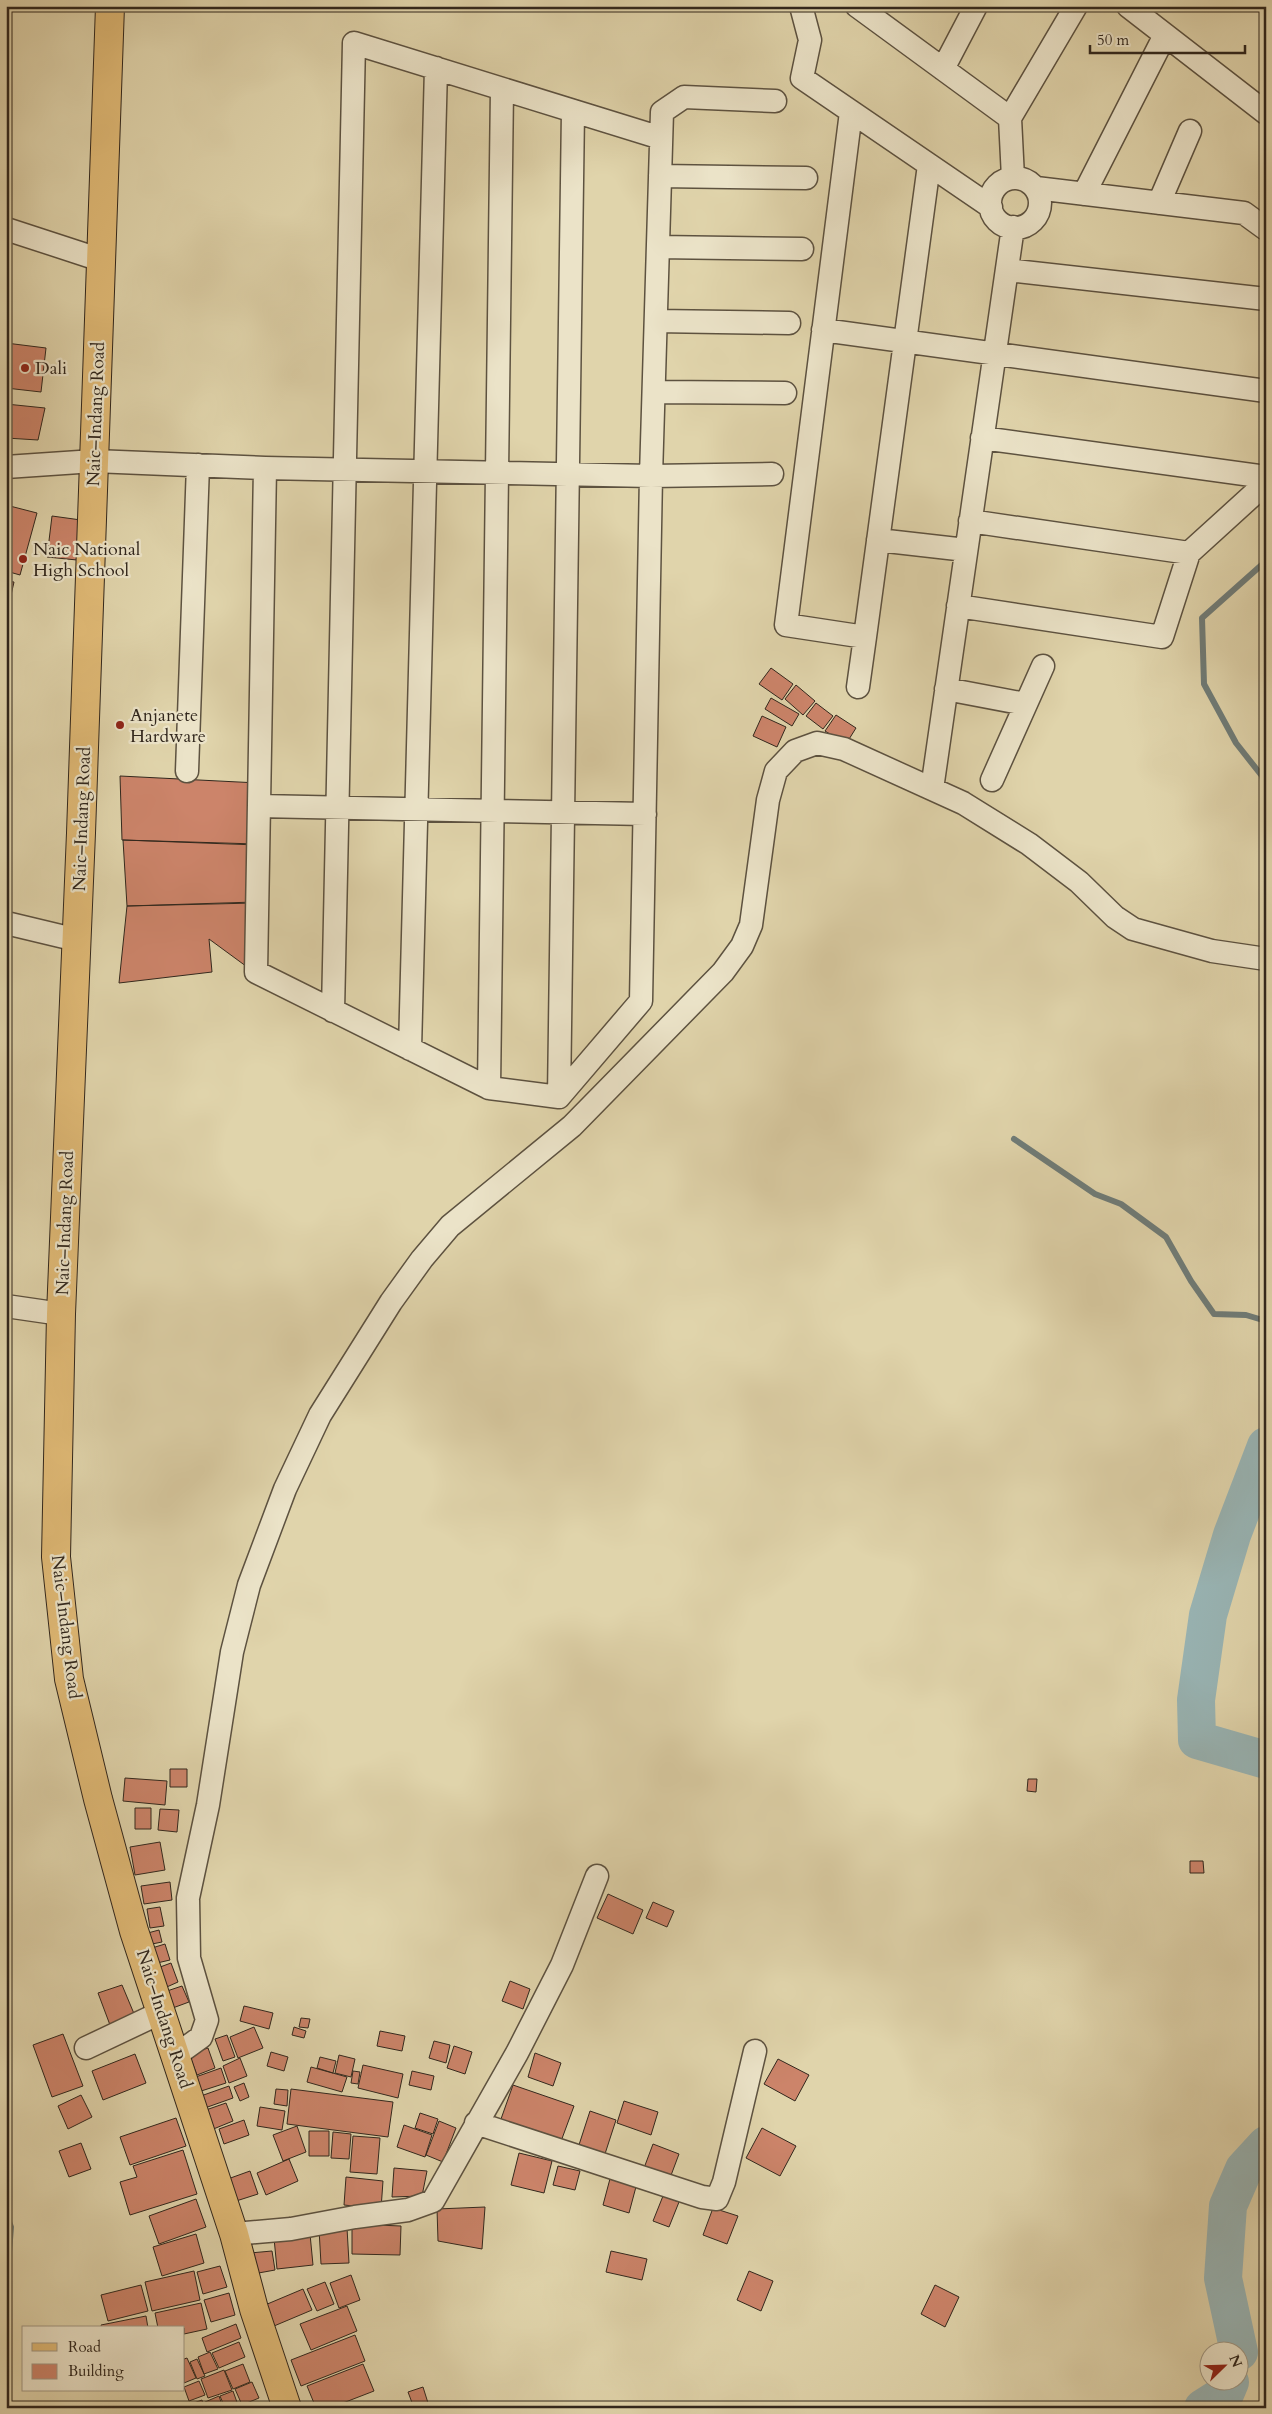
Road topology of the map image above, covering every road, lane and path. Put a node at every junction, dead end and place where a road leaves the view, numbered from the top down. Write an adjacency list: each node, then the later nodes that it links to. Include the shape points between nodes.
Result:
1 (110, 6): 31 (main road, Naic–Indang Road)
2 (801, 6): 13 (street, via 810,40 802,78)
3 (857, 6): 9 (street)
4 (976, 6): 9 (street)
5 (1076, 6): 15 (street)
6 (1128, 6): 7 (street)
7 (1165, 35): 14 (street); 23 (street)
8 (436, 68): 10 (street); 47 (street, via 354,42); 48 (street)
9 (943, 69): 15 (street)
10 (502, 89): 12 (street); 49 (street)
11 (776, 101): 17 (street, via 684,97 662,112)
12 (574, 111): 17 (street); 50 (street)
13 (851, 112): 18 (street); 36 (street)
14 (1266, 113)
15 (1010, 118): 21 (street)
16 (1190, 131): 24 (street)
17 (661, 138): 19 (street)
18 (929, 165): 25 (street); 37 (street)
19 (660, 176): 20 (street); 29 (street)
20 (806, 178)
21 (1013, 178): 22 (street, via 1022,178); 25 (street, via 998,184 993,191)
22 (1036, 188): 23 (street); 26 (street, via 1040,204 1038,212 1028,224)
23 (1084, 194): 24 (street)
24 (1159, 203): 28 (street, via 1244,213)
25 (991, 207): 26 (street, via 998,221)
26 (1013, 228): 32 (street)
27 (6, 229): 31 (street)
28 (1266, 229)
29 (658, 247): 30 (street); 34 (street)
30 (802, 249)
31 (101, 260): 43 (main road, Naic–Indang Road)
32 (1007, 270): 33 (street); 38 (street)
33 (1266, 299)
34 (656, 321): 35 (street); 40 (street)
35 (789, 323)
36 (823, 330): 37 (street); 60 (street, via 786,625)
37 (905, 341): 38 (street); 56 (street)
38 (995, 354): 39 (street); 42 (street)
39 (1266, 391)
40 (654, 392): 41 (street); 52 (street)
41 (785, 393)
42 (982, 438): 53 (street); 55 (street)
43 (94, 461): 44 (street); 45 (street); 75 (main road, Naic–Indang Road)
44 (198, 465): 46 (street); 65 (street)
45 (6, 467)
46 (265, 468): 47 (street); 68 (street)
47 (345, 469): 48 (street); 69 (street)
48 (425, 471): 49 (street); 70 (street)
49 (497, 472): 50 (street); 71 (street)
50 (568, 474): 52 (street); 72 (street)
51 (772, 474): 52 (street)
52 (651, 476): 73 (street)
53 (1266, 477)
54 (1266, 482): 58 (street)
55 (970, 521): 57 (street); 58 (street)
56 (878, 540): 57 (street); 60 (street)
57 (966, 550): 59 (street)
58 (1189, 553): 59 (street, via 1162,637)
59 (958, 606): 63 (street)
60 (865, 637): 62 (street)
61 (1042, 666): 64 (street)
62 (858, 686)
63 (946, 689): 64 (street); 67 (street)
64 (1025, 704): 66 (street)
65 (187, 771)
66 (992, 780)
67 (932, 789): 76 (street, via 963,803 1029,844 1079,882 1133,930 1212,951); 87 (street, via 844,748 818,743 795,751 788,758 776,771 770,793 751,925 738,952 723,972 572,1126 450,1226 390,1302 320,1415 281,1497 249,1585 232,1652 208,1806 188,1898 189,1958 207,2020 201,2036)
68 (259, 806): 69 (street); 77 (street, via 256,972)
69 (337, 808): 70 (street); 77 (street)
70 (416, 810): 71 (street); 78 (street)
71 (492, 811): 72 (street); 79 (street)
72 (563, 813): 73 (street); 80 (street)
73 (645, 814): 80 (street, via 641,1001)
74 (6, 923): 75 (street)
75 (77, 940): 82 (main road, Naic–Indang Road)
76 (1266, 959)
77 (333, 1010): 78 (street)
78 (410, 1049): 79 (street)
79 (489, 1088): 80 (street)
80 (559, 1097)
81 (6, 1306): 82 (street)
82 (61, 1314): 84 (main road, Naic–Indang Road, via 56,1557 69,1679 134,1931)
83 (597, 1876): 88 (street, via 562,1965 517,2053)
84 (162, 2012): 85 (street); 87 (main road, Naic–Indang Road)
85 (86, 2048)
86 (755, 2051): 88 (street, via 724,2182 717,2199 702,2197)
87 (176, 2055): 89 (main road, Naic–Indang Road)
88 (476, 2123): 89 (street, via 437,2196 426,2205 291,2229)
89 (234, 2234): 90 (main road, Naic–Indang Road, via 254,2309)
90 (287, 2408)

